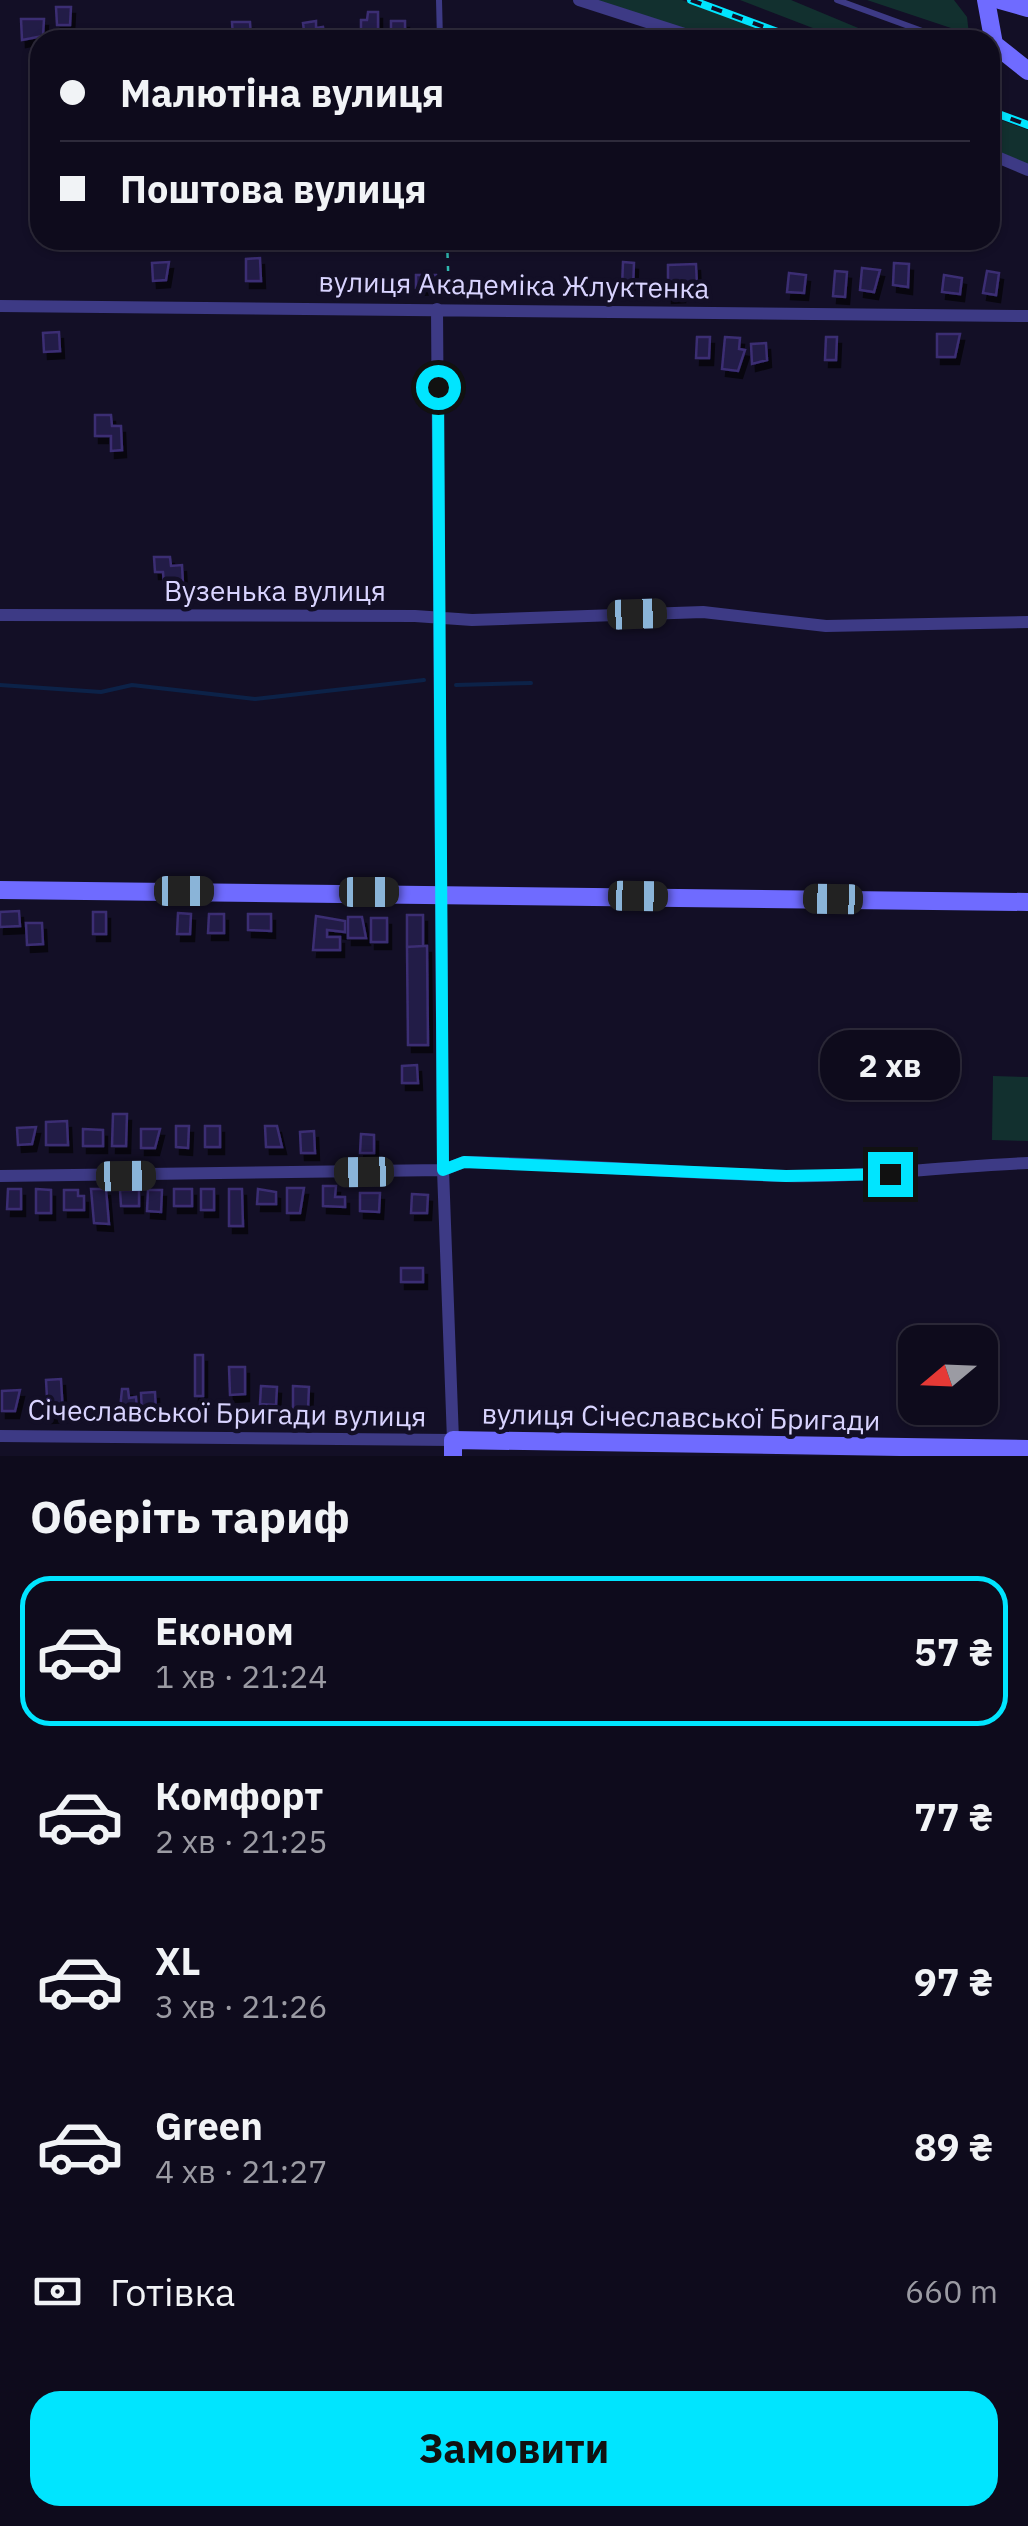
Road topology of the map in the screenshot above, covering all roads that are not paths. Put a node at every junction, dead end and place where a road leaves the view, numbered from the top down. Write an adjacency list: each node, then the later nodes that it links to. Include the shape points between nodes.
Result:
1 (439, 0): 7 (lane)
2 (579, 0): 8 (street)
3 (837, 0): 9 (lane)
4 (986, 0): 10 (street)
5 (1000, 0): 6 (street)
6 (1028, 8)
7 (440, 30)
8 (672, 30)
9 (920, 30)
10 (991, 30)
11 (1000, 49): 12 (street)
12 (1020, 67)
13 (1000, 158): 14 (street)
14 (1028, 170)
15 (0, 306): 16 (street, вулиця Академіка Жлуктенка)
16 (443, 308): 17 (street, вулиця Академіка Жлуктенка); 19 (street)
17 (1028, 316)
18 (0, 615): 19 (street, Вузенька вулиця)
19 (440, 619): 20 (street, Вузенька вулиця, via 703,612 826,626); 22 (street)
20 (1028, 622)
21 (0, 890): 22 (street)
22 (443, 892): 23 (street); 25 (street)
23 (1028, 902)
24 (1028, 1164): 25 (street, via 786,1176 464,1162)
25 (443, 1170): 26 (street); 28 (street)
26 (0, 1176)
27 (0, 1436): 28 (street, Січеславської Бригади вулиця)
28 (453, 1448): 29 (street, вулиця Січеславської Бригади)
29 (1028, 1450)

